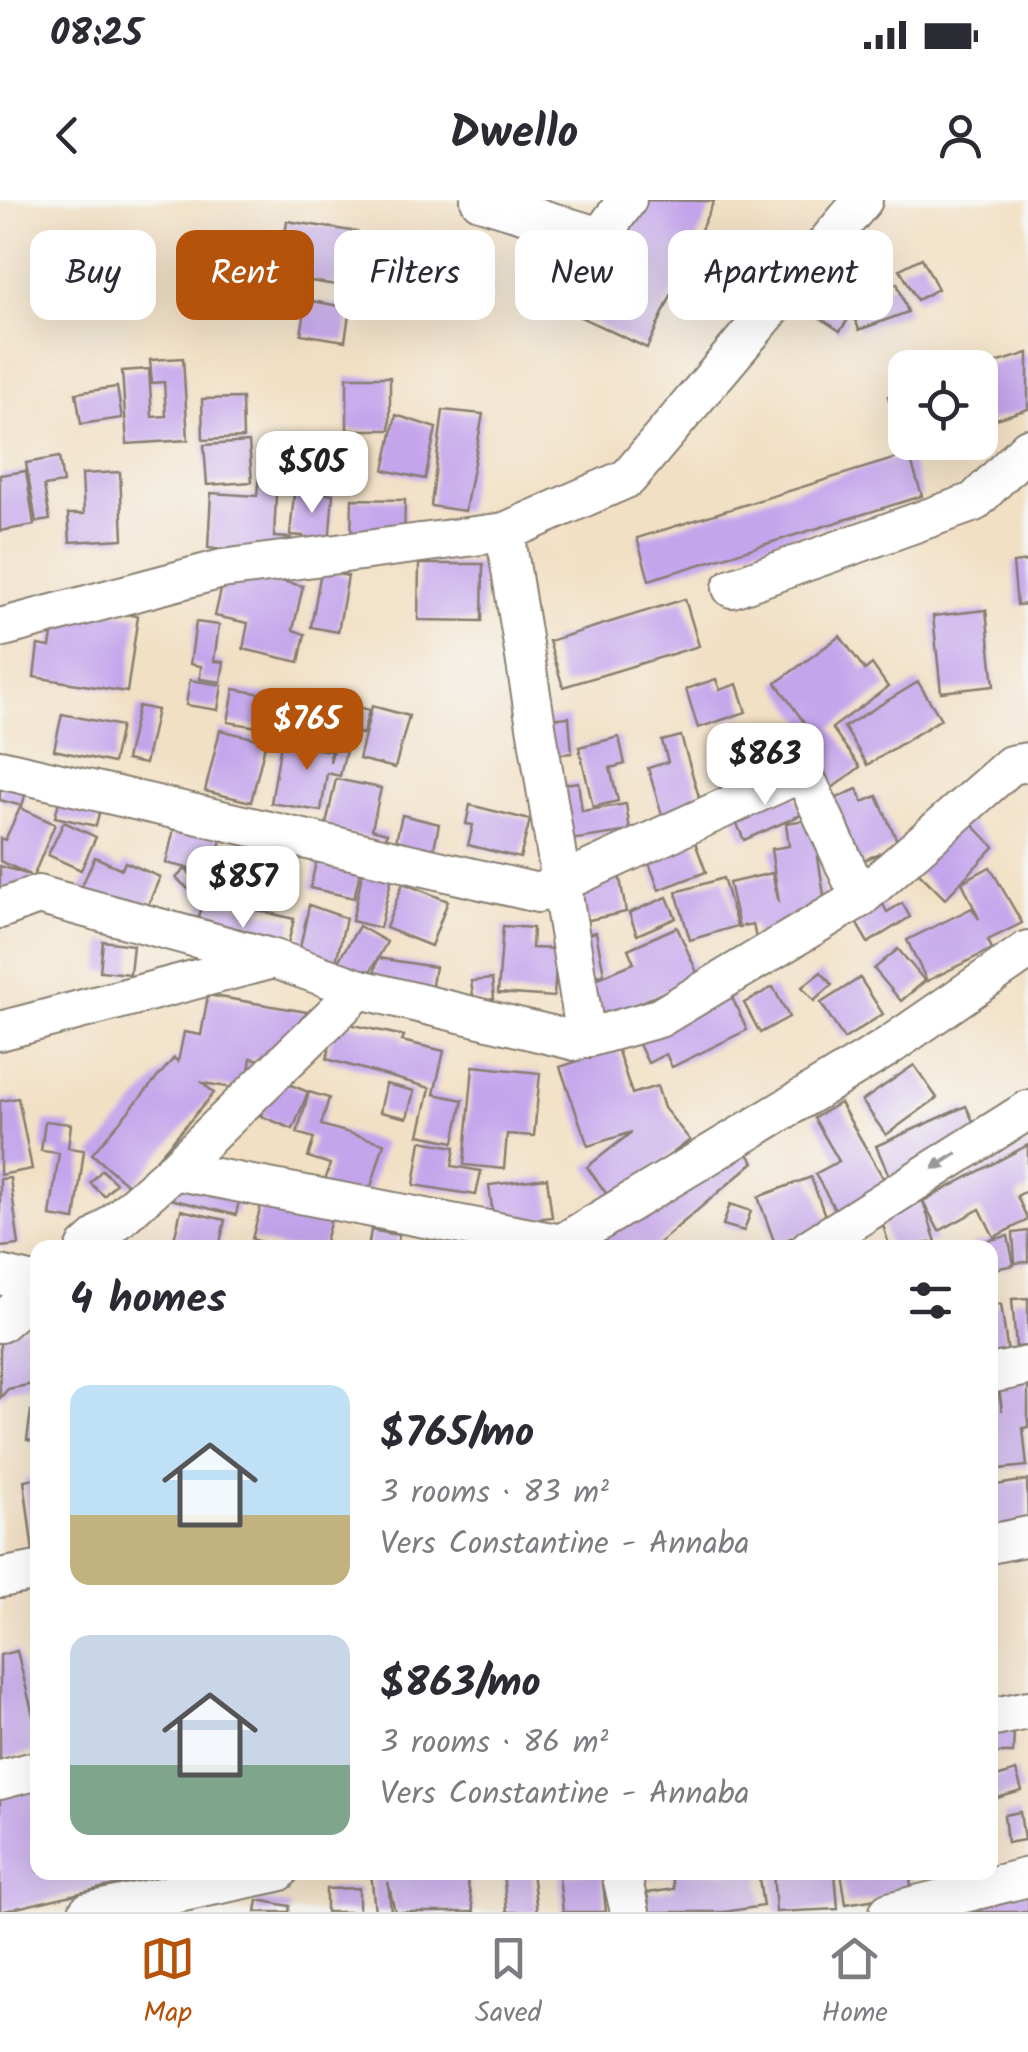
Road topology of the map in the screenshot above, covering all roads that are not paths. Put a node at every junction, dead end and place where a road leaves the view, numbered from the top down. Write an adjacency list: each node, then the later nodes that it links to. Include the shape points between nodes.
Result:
1 (627, 200): 3 (street, via 600,238)
2 (863, 200): 5 (street, via 628,478)
3 (495, 203)
4 (1028, 448): 6 (street, via 974,502)
5 (505, 532): 7 (street, via 222,569); 10 (street)
6 (732, 588)
7 (0, 628)
8 (1028, 762): 11 (street, via 1011,765)
9 (0, 769): 10 (street, via 538,894)
10 (562, 884): 11 (street, via 803,772); 17 (street)
11 (860, 898): 17 (street, via 659,1018)
12 (0, 909): 14 (street, via 38,895)
13 (1028, 950): 22 (street, via 886,1048)
14 (274, 959): 15 (street); 16 (street)
15 (360, 988): 17 (street, via 576,1041); 19 (street)
16 (0, 1031)
17 (586, 1038)
18 (1028, 1110): 23 (street, one-way to 23)
19 (174, 1170): 20 (street); 21 (street)
20 (95, 1240)
21 (540, 1240)
22 (568, 1240)
23 (823, 1240)
24 (0, 1275): 25 (street)
25 (30, 1284)
26 (30, 1295): 27 (street)
27 (0, 1323)
28 (1028, 1366): 29 (street)
29 (998, 1372)
30 (1028, 1536): 31 (street)
31 (998, 1542)
32 (30, 1572): 33 (street)
33 (0, 1578)
34 (1028, 1710): 35 (street)
35 (998, 1716)
36 (30, 1772): 37 (street)
37 (0, 1780)
38 (1028, 1877): 42 (street)
39 (240, 1880): 41 (street)
40 (623, 1880): 44 (street)
41 (184, 1892): 43 (street)
42 (947, 1894): 45 (street)
43 (88, 1912)
44 (630, 1912)
45 (890, 1912)

